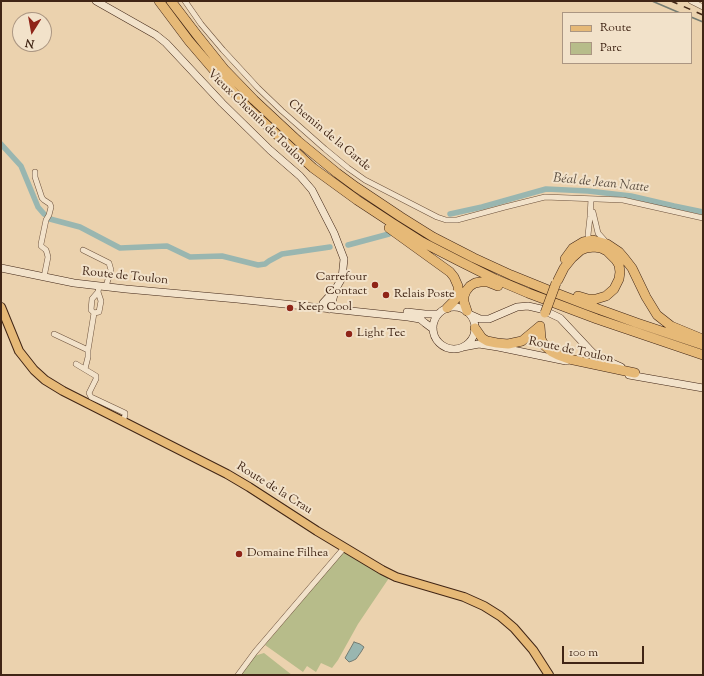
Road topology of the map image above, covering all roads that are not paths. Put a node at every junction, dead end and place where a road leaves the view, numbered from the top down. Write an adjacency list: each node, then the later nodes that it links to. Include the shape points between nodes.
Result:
1 (96, 1): 19 (main road, Vieux Chemin de Toulon, via 156,34 222,103 312,190 344,259 342,278)
2 (159, 1): 7 (highway, via 189,41 247,107)
3 (171, 1): 9 (highway, via 225,70 254,100 298,141)
4 (185, 1): 10 (street, Chemin de la Garde, via 201,24 258,88 325,149 365,180 437,217 457,220 545,197)
5 (691, 1): 6 (street)
6 (703, 7)
7 (313, 168): 21 (highway, via 341,193 450,272 456,280 458,291); 34 (highway, via 422,242 495,279 584,314)
8 (35, 172): 15 (street, via 42,198 51,207 41,244 48,253)
9 (356, 188): 12 (highway, via 494,262 588,299 606,296 614,289 620,272 619,265 612,255); 30 (highway, via 433,237 474,258 548,290)
10 (591, 199): 11 (street, Chemin de la Garde, via 623,200); 12 (street); 12 (street, via 588,232)
11 (703, 218)
12 (593, 241): 16 (highway, via 572,258); 16 (highway, via 578,244 569,252); 29 (highway, via 607,244 619,252 632,268 657,315 671,326)
13 (83, 250): 17 (street, via 109,263 111,270)
14 (1, 268): 15 (main road, Route de Toulon)
15 (44, 277): 17 (main road, Route de Toulon)
16 (557, 281): 25 (highway, bridge)
17 (101, 288): 18 (main road, Route de Toulon); 22 (street, via 99,312); 22 (street, via 92,299 91,310)
18 (247, 300): 19 (main road, Route de Toulon); 19 (main road, Route de Toulon, via 312,307)
19 (328, 306): 24 (main road, Route de Toulon); 27 (main road, Route de Toulon, via 420,319)
20 (1, 307): 41 (main road, Route de la Crau, via 19,351 34,370 63,391)
21 (448, 308): 23 (main road, via 461,308); 24 (main road)
22 (94, 313): 33 (street)
23 (469, 313): 26 (main road); 35 (highway, via 464,302 466,291 475,283 488,282 580,318); 38 (main road, Route de Toulon, via 480,319 489,319 517,307 541,309 560,318 593,353)
24 (438, 314): 27 (main road)
25 (540, 326): 26 (highway, via 522,341 508,344 487,341); 32 (highway, via 533,337 524,343); 38 (highway, via 540,339 558,355)
26 (475, 328): 31 (main road, via 472,339)
27 (433, 329): 31 (main road, via 434,336 443,346 449,349)
28 (54, 334): 33 (street)
29 (703, 339)
30 (703, 345)
31 (463, 347): 32 (main road, Route de Toulon, via 478,344)
32 (501, 347): 39 (main road, Route de Toulon)
33 (88, 350): 37 (street)
34 (703, 355)
35 (703, 360)
36 (76, 364): 37 (street)
37 (85, 369): 41 (street, via 96,376 89,393 91,397 125,413)
38 (635, 373): 39 (main road, Route de Toulon)
39 (675, 383): 40 (main road, Route de Toulon)
40 (703, 388)
41 (123, 422): 42 (main road, Route de la Crau, via 227,474)
42 (344, 548): 43 (street); 44 (main road, Route de la Crau, via 396,577 464,597 500,616 519,633)
43 (238, 675)
44 (549, 675)

